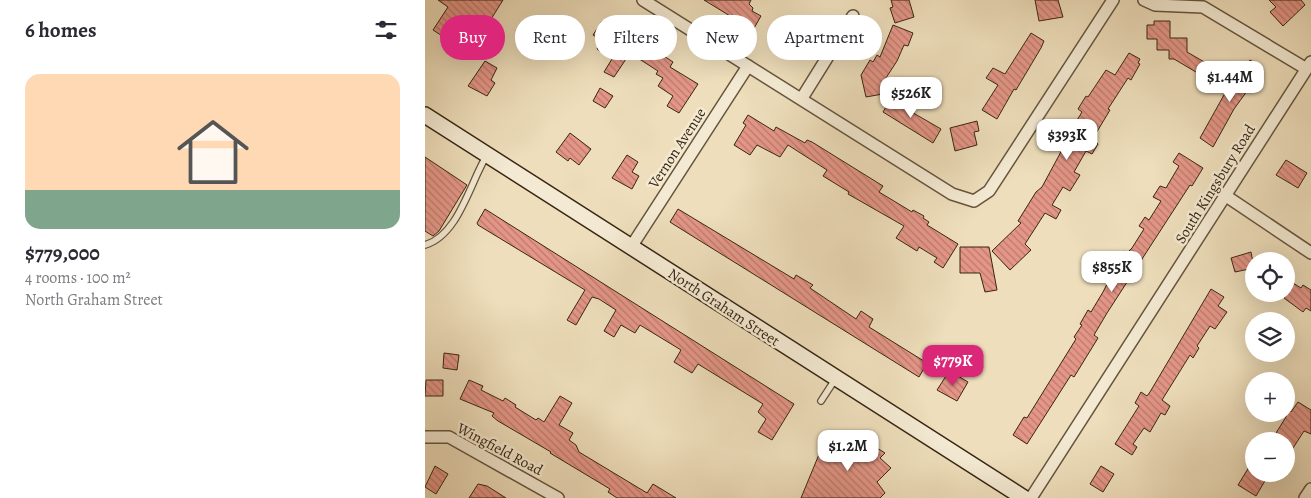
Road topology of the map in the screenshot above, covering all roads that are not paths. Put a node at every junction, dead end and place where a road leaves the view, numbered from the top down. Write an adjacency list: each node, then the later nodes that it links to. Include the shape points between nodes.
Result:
1 (643, 0): 6 (street)
2 (1113, 0): 7 (street, via 989,191 974,201 952,194)
3 (1144, 0): 5 (street, via 1155,5 1203,7)
4 (826, 60): 7 (street)
5 (1308, 65): 10 (street, South Kingsbury Road)
6 (748, 66): 7 (street); 12 (street, Vernon Avenue)
7 (803, 98)
8 (425, 115): 9 (main road, North Graham Street)
9 (487, 155): 11 (lane, via 449,227 435,242); 12 (main road, North Graham Street)
10 (1226, 196): 13 (street); 20 (street, South Kingsbury Road)
11 (425, 245)
12 (631, 248): 14 (main road, North Graham Street)
13 (1311, 253)
14 (836, 378): 15 (lane); 19 (main road, North Graham Street)
15 (821, 401)
16 (425, 437): 18 (street, Wingfield Road, via 449,437)
17 (1311, 489): 21 (street)
18 (558, 498)
19 (1024, 498)
20 (1031, 498)
21 (1305, 498)

